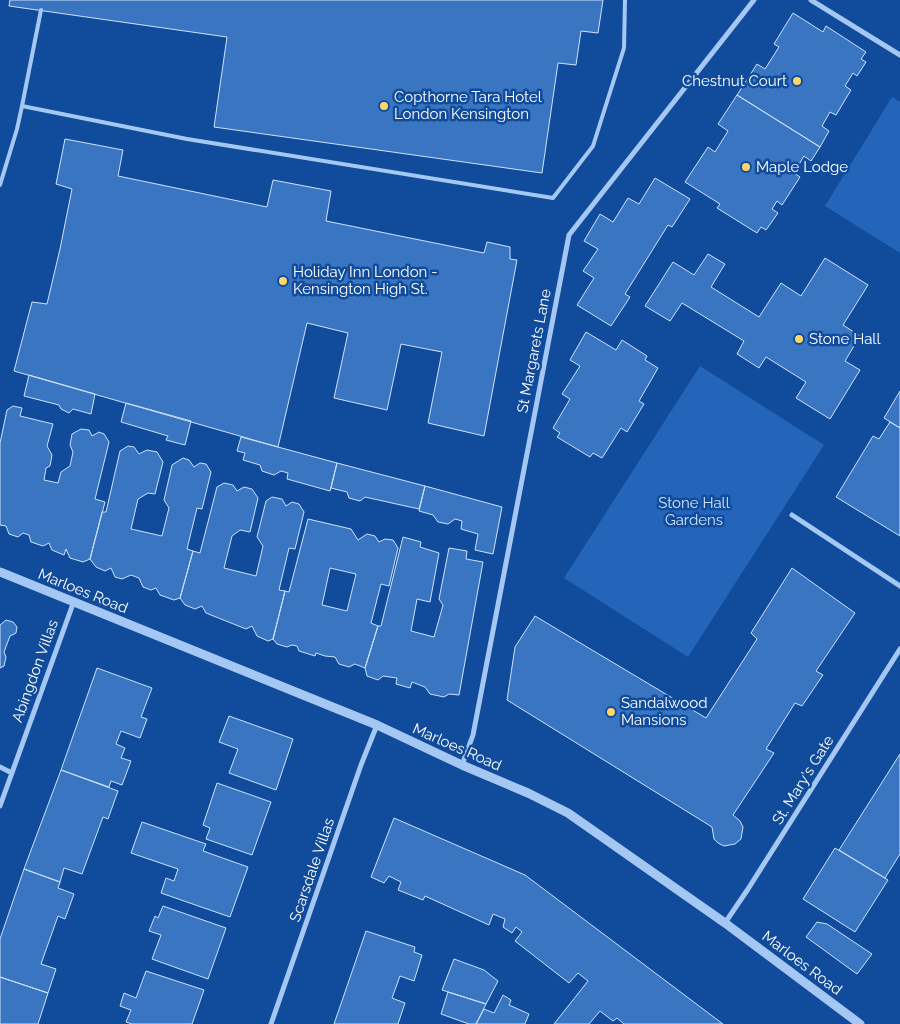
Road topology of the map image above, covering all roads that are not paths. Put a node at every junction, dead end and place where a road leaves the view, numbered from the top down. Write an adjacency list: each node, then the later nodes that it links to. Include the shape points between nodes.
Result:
1 (625, 0): 6 (lane, via 624,48 593,146 553,198 187,139)
2 (754, 0): 14 (street, St Margarets Lane, via 569,235 473,735)
3 (811, 0): 5 (street)
4 (41, 10): 6 (lane)
5 (900, 55)
6 (22, 106): 7 (lane)
7 (0, 185)
8 (792, 515): 10 (street)
9 (0, 572): 11 (street, Marloes Road)
10 (900, 586)
11 (74, 601): 13 (street, Marloes Road); 16 (street, Abingdon Villas)
12 (900, 649): 18 (street, St. Mary's Gate)
13 (377, 725): 14 (street, Marloes Road); 20 (street, Scarsdale Villas)
14 (462, 765): 18 (street, Marloes Road, via 568,813)
15 (0, 767): 16 (street)
16 (12, 772): 17 (street, Abingdon Villas)
17 (0, 806)
18 (725, 923): 19 (street, Marloes Road)
19 (857, 1023)
20 (271, 1024)

